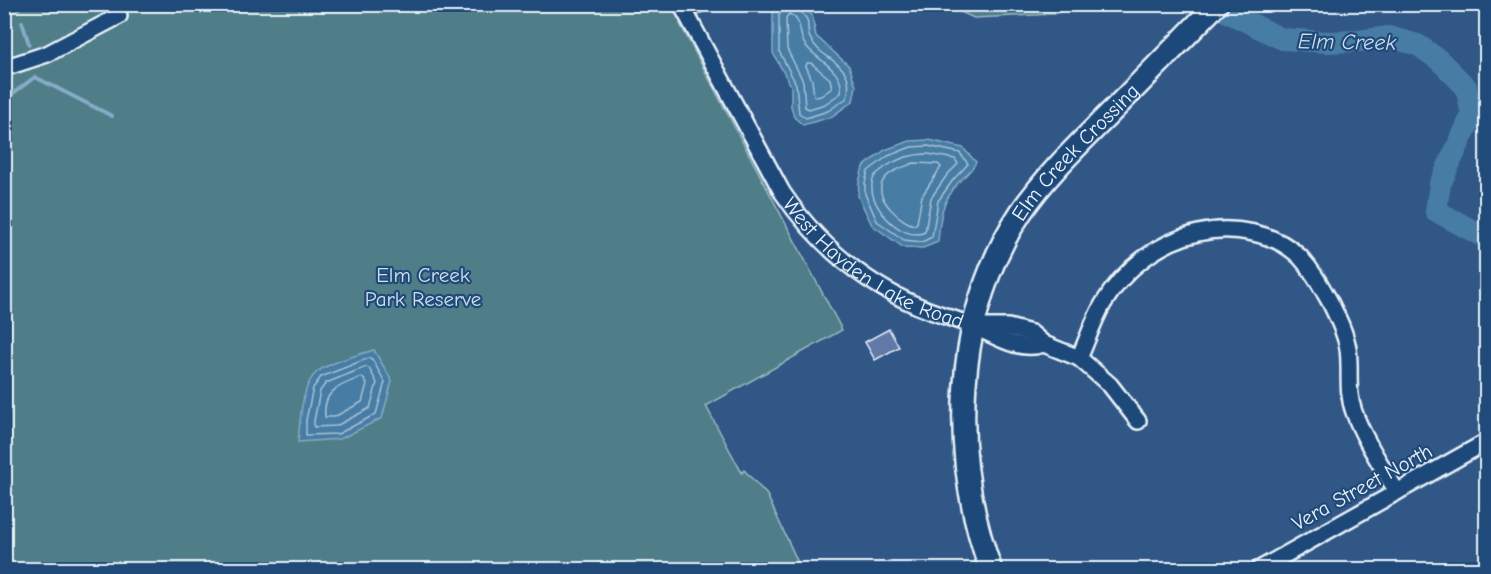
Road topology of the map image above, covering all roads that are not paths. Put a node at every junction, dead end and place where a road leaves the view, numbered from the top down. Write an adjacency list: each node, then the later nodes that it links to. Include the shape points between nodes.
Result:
1 (681, 4): 5 (street, West Hayden Lake Road, via 778,185 819,238 886,290)
2 (1217, 4): 5 (main road, Elm Creek Crossing, via 1034,194 994,261)
3 (119, 16): 4 (street, via 47,54)
4 (4, 68)
5 (974, 327): 6 (street, via 1006,342 1032,348 1044,344); 10 (main road, West Hayden Lake Road, via 964,446 973,512)
6 (1079, 358): 7 (street, via 1110,385); 9 (street, via 1114,288 1130,268 1156,251 1181,237 1229,229 1277,242 1305,263 1336,313 1348,348 1353,411)
7 (1138, 421)
8 (1486, 442): 9 (street, Vera Street North)
9 (1397, 492): 11 (street, Vera Street North)
10 (991, 570)
11 (1258, 570)

